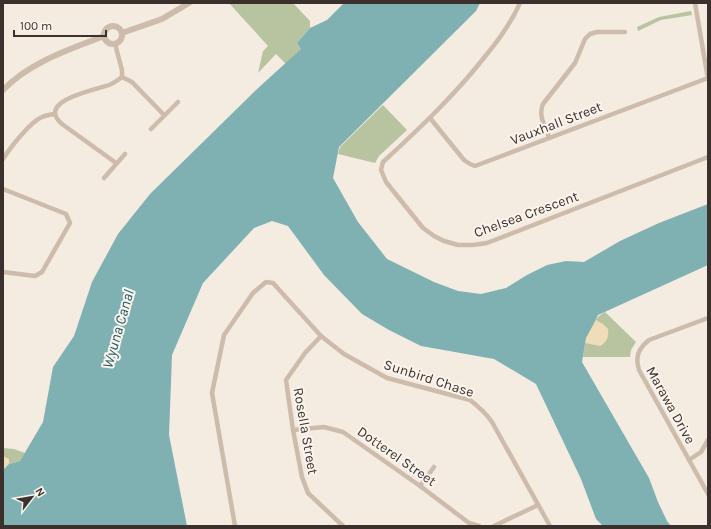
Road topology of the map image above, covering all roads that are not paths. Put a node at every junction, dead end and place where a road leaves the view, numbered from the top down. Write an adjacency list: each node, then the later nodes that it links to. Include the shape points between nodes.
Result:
1 (189, 3): 5 (street, via 162,19)
2 (520, 3): 14 (street, Chelsea Crescent, via 507,28 469,78)
3 (695, 3): 9 (street)
4 (625, 32): 16 (street, via 597,32 585,39 575,63 540,110)
5 (122, 33): 6 (street, via 116,26 110,26 105,30); 7 (street, via 122,38)
6 (104, 36): 7 (street, via 109,43); 10 (street, via 52,57 25,72)
7 (115, 44): 8 (street)
8 (122, 77): 12 (street, via 116,82 60,104); 13 (street, via 132,82)
9 (708, 79): 16 (street, Vauxhall Street)
10 (3, 90)
11 (178, 102): 13 (street)
12 (54, 114): 19 (street, via 41,117 10,148); 20 (street, via 56,120)
13 (164, 115): 15 (street)
14 (430, 118): 16 (street, Vauxhall Street, via 464,160 475,166); 18 (street, Chelsea Crescent, via 383,162 381,170 386,182 423,228 444,241 458,245 486,243)
15 (151, 129)
16 (549, 137)
17 (125, 154): 20 (street)
18 (708, 157)
19 (3, 159)
20 (116, 163): 21 (street)
21 (104, 178)
22 (3, 189): 23 (street, via 66,214 70,223 39,275)
23 (3, 272)
24 (708, 318): 28 (street, Marawa Drive, via 649,340 637,353 636,362 639,370)
25 (321, 336): 26 (street, Rosella Street, via 286,380); 32 (street, Sunbird Chase, via 344,354 387,378 470,400 480,407 492,422); 34 (street, Sunbird Chase, via 273,283 266,282 253,293 224,335 212,393)
26 (293, 430): 30 (street, Dotterel Street, via 324,427 343,432); 33 (street, Rosella Street, via 302,477 308,493)
27 (708, 440): 28 (street, via 702,452)
28 (689, 460): 31 (street, Marawa Drive)
29 (434, 467): 30 (street)
30 (420, 486): 36 (street, Dotterel Street, via 469,523)
31 (708, 494)
32 (538, 505): 37 (street); 38 (street, Sunbird Chase)
33 (336, 524): 35 (street, Rosella Street)
34 (235, 526)
35 (343, 526)
36 (479, 526)
37 (494, 526)
38 (550, 526)

